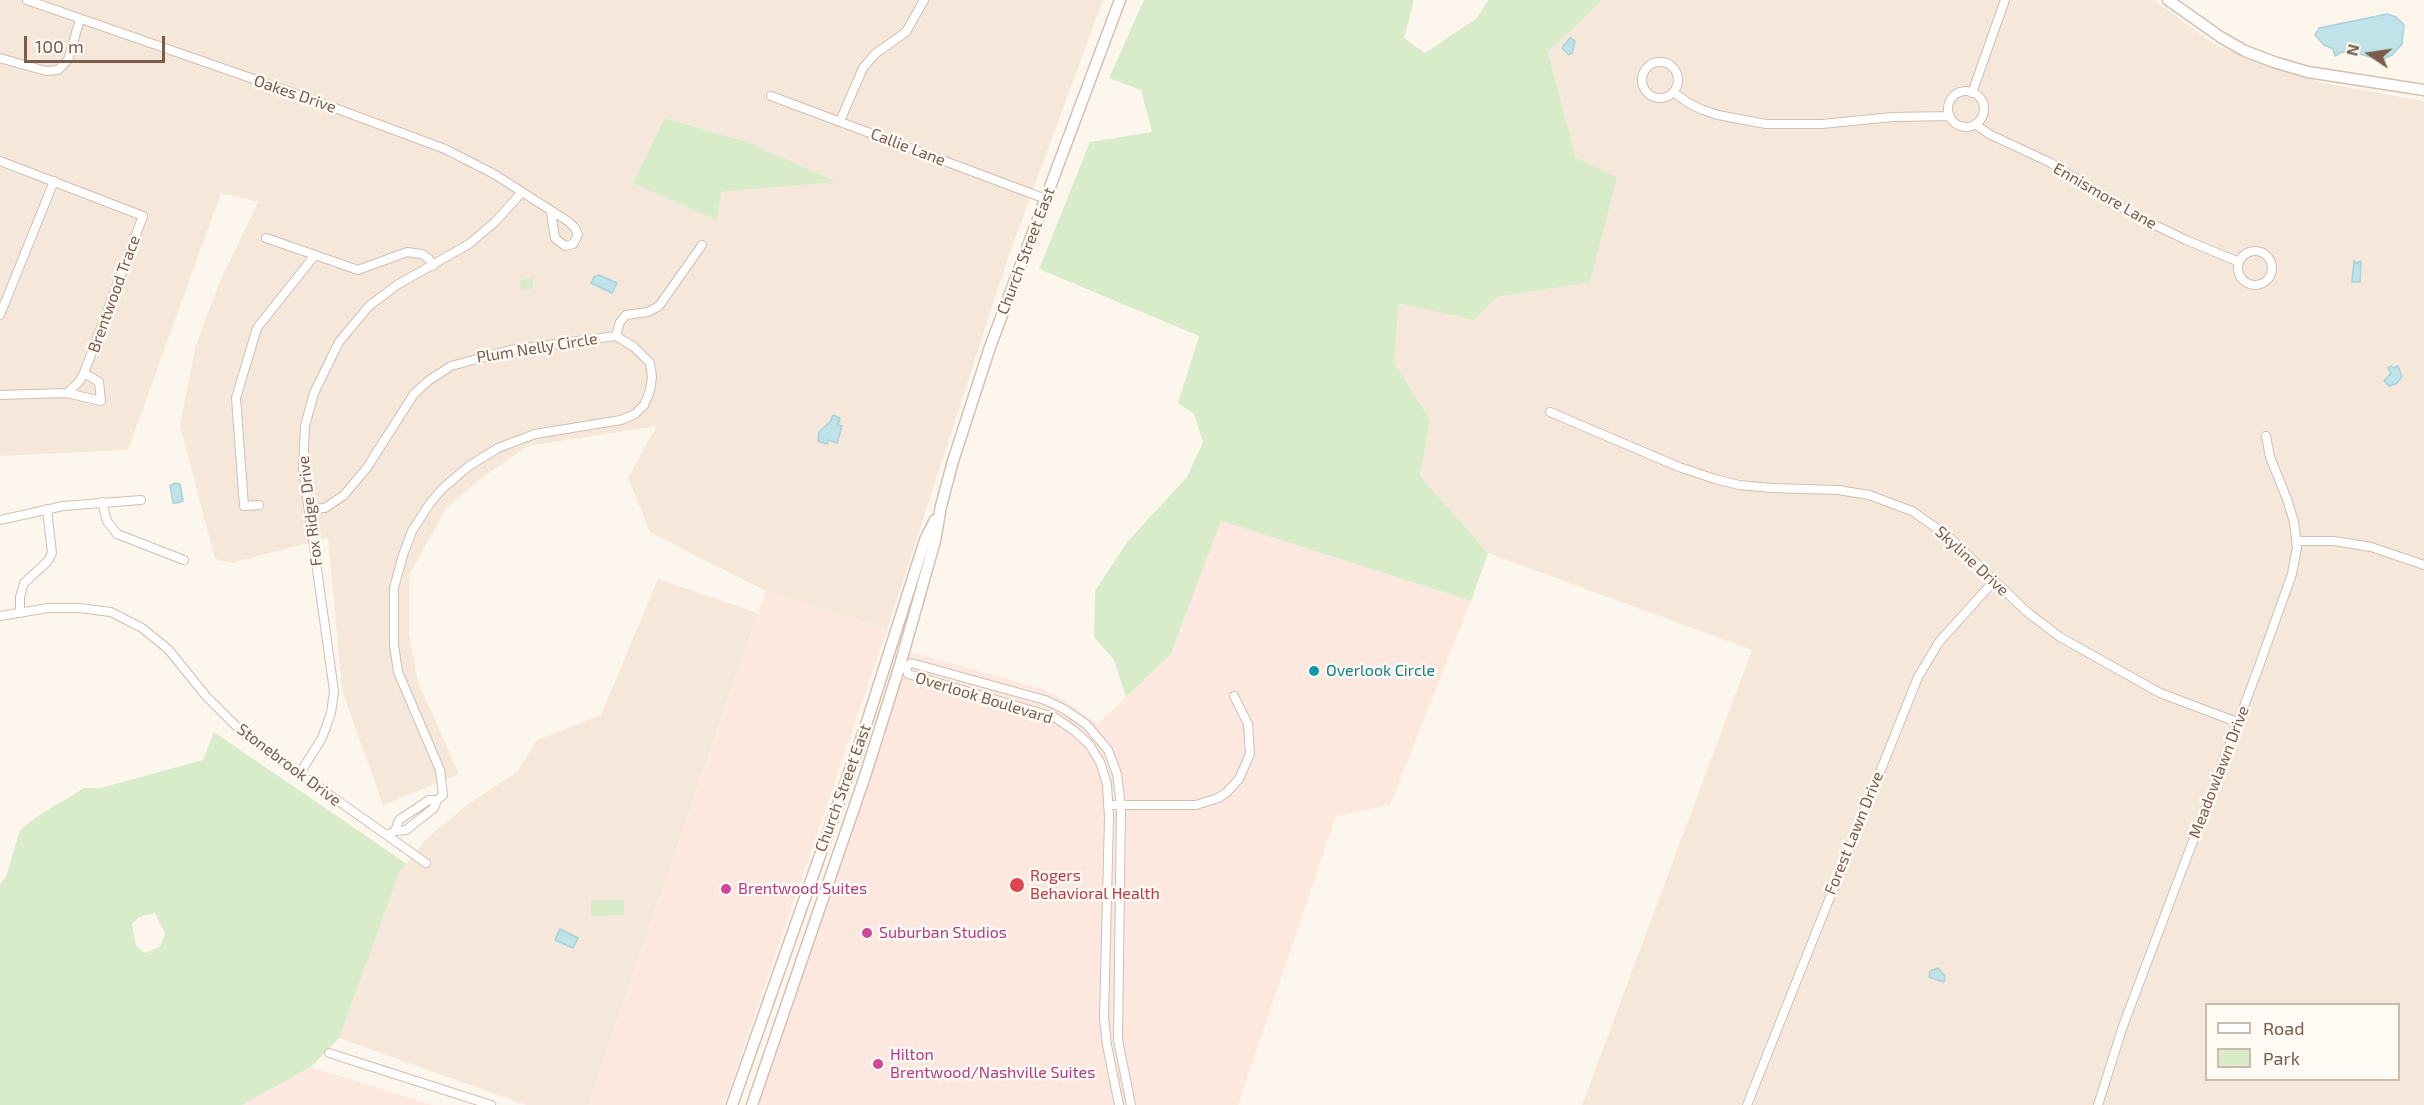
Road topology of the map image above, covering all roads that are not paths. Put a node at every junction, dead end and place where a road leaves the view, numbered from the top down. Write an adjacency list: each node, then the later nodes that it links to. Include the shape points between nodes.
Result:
1 (27, 0): 6 (street, Oakes Drive)
2 (924, 0): 13 (street, via 906,32 862,68)
3 (1120, 0): 18 (main road, Church Street East)
4 (2005, 0): 10 (street)
5 (2168, 0): 8 (main road, via 2230,42 2274,62 2326,75)
6 (80, 19): 7 (street, via 68,60 58,70 45,71); 17 (street, Oakes Drive, via 436,146 488,170)
7 (0, 58)
8 (2424, 90)
9 (1673, 92): 9 (street, via 1678,78 1673,67 1657,63 1647,68 1642,79 1649,94 1660,98); 12 (street, via 1718,116 1766,124)
10 (1972, 93): 12 (street, via 1962,92 1952,98); 14 (street, via 1983,107 1981,119)
11 (771, 96): 13 (street, Callie Lane)
12 (1950, 116): 14 (street, via 1960,126)
13 (840, 122): 18 (street, Callie Lane)
14 (1974, 124): 23 (street, Ennismore Lane, via 2050,163 2134,215)
15 (0, 161): 16 (street, Brentwood Trace)
16 (54, 181): 25 (street); 27 (street, Brentwood Trace, via 142,216)
17 (522, 192): 19 (street, Oakes Drive); 24 (street, Fox Ridge Drive, via 477,238)
18 (1046, 199): 35 (main road, Church Street East, via 990,347)
19 (550, 212): 19 (street, Oakes Drive, via 555,238 565,246 573,244 578,236 575,228)
20 (266, 238): 22 (street)
21 (702, 245): 26 (street, via 659,306 626,315)
22 (315, 255): 24 (street, via 360,270 413,252 426,256); 34 (street, via 257,328 236,398 244,506)
23 (2239, 262): 23 (street, via 2239,276 2248,284 2263,283 2270,276 2270,260 2262,252 2245,254)
24 (433, 266): 37 (street, Fox Ridge Drive, via 369,306 330,358 305,426 303,469)
25 (0, 315)
26 (616, 336): 37 (street, Plum Nelly Circle, via 510,350 445,369 414,393 366,469 344,495 325,508); 51 (street, Plum Nelly Circle, via 641,352 652,369 650,391 640,410 621,420 535,434 498,448 443,488 419,518 406,543 394,588 394,645 398,672 442,778 443,795 399,820)
27 (84, 373): 28 (street, Brentwood Trace); 28 (street, via 99,382 101,401)
28 (67, 393): 29 (street)
29 (0, 395)
30 (1550, 412): 42 (street, Skyline Drive, via 1715,479 1772,488 1838,490 1891,502 1912,511 1948,536)
31 (2266, 436): 39 (street, Meadowlawn Drive, via 2270,457 2292,511)
32 (141, 500): 33 (street)
33 (102, 502): 36 (street); 40 (street, via 107,521 117,534)
34 (259, 505)
35 (941, 506): 45 (main road, Church Street East); 55 (main road, Church Street East, via 925,540 866,725)
36 (47, 509): 38 (street); 43 (street, via 52,554 24,583)
37 (309, 509): 48 (street, Fox Ridge Drive, via 334,690 325,732)
38 (0, 520)
39 (2297, 541): 41 (street, via 2371,547); 47 (street, Meadowlawn Drive, via 2289,585)
40 (184, 560)
41 (2424, 565)
42 (1994, 581): 47 (street, Skyline Drive, via 2033,617 2075,646 2160,693); 59 (street, Forest Lawn Drive, via 1939,642 1918,677)
43 (20, 613): 44 (street, Stonebrook Drive); 48 (street, Stonebrook Drive, via 79,608 111,612 142,628 168,649 206,696 245,735)
44 (0, 616)
45 (903, 666): 49 (street, Overlook Boulevard, via 908,674 1054,717 1072,729 1089,744 1100,762); 50 (street, Overlook Boulevard, via 911,663 1032,696 1064,709 1086,724 1108,750 1117,774); 56 (main road, Church Street East)
46 (1234, 696): 50 (street, via 1244,713 1250,746 1244,770 1233,786 1218,798 1196,806)
47 (2237, 722): 60 (street, Meadowlawn Drive, via 2123,1026)
48 (300, 773): 51 (street, Stonebrook Drive)
49 (1108, 805): 50 (street); 57 (street, Overlook Boulevard, via 1104,1018)
50 (1121, 806): 58 (street, Overlook Boulevard, via 1118,1040)
51 (391, 833): 52 (street, Stonebrook Drive)
52 (426, 863)
53 (329, 1053): 54 (street)
54 (491, 1105)
55 (732, 1105)
56 (752, 1105)
57 (1119, 1105)
58 (1131, 1105)
59 (1747, 1105)
60 (2098, 1105)

